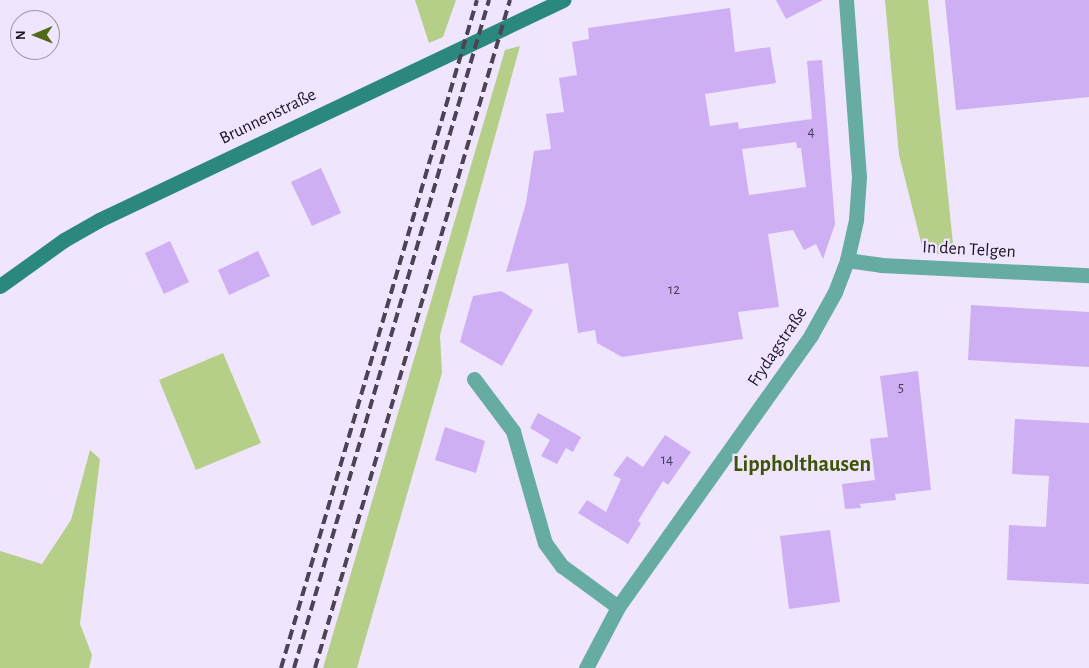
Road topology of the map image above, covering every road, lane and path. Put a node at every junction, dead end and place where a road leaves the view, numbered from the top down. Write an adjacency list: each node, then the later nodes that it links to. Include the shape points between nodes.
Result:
1 (563, 0): 5 (street, Brunnenstraße, via 99,220 64,240)
2 (846, 0): 3 (street, Frydagstraße, via 859,177 856,220)
3 (847, 260): 4 (street, In den Telgen, via 881,265); 7 (street, Frydagstraße, via 835,292 811,335)
4 (1089, 275)
5 (0, 286)
6 (474, 379): 7 (street, via 513,431 545,543 562,566)
7 (618, 607): 8 (street, Frydagstraße)
8 (586, 668)

